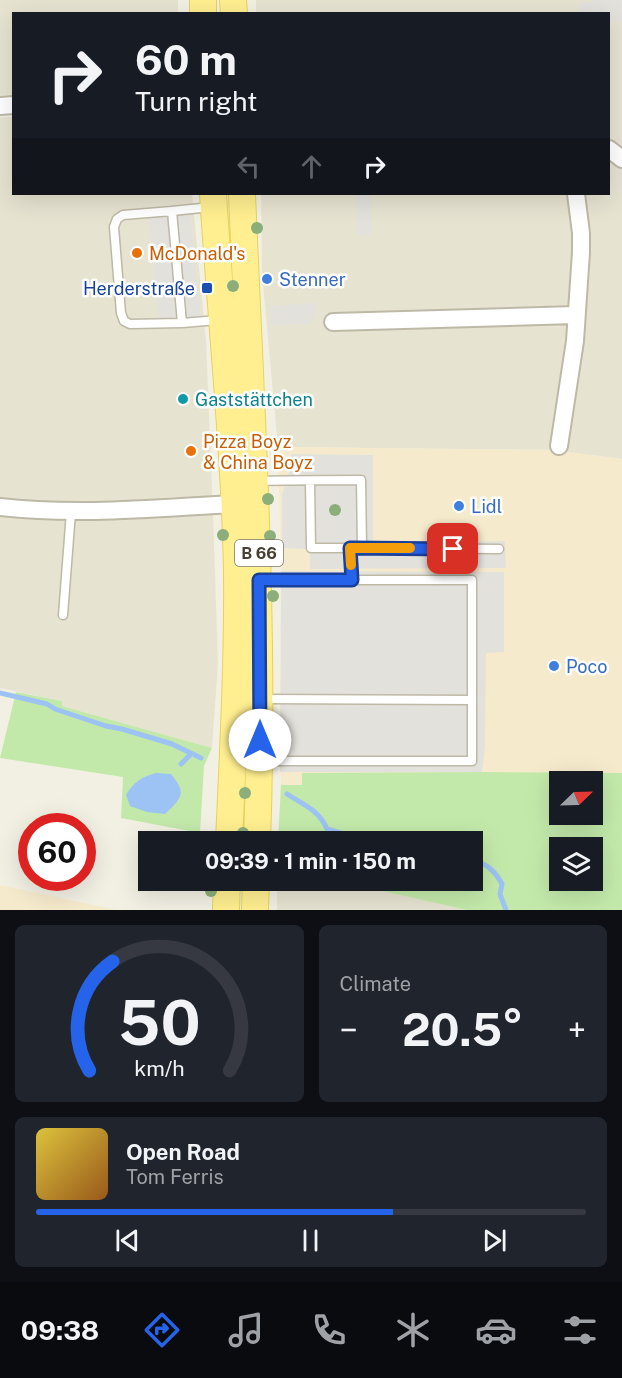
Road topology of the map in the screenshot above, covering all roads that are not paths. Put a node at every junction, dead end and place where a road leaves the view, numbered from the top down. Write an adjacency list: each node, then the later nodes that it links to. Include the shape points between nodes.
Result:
1 (610, 150): 2 (street)
2 (622, 159)
3 (242, 195): 13 (main road, B 66, via 258,444)
4 (576, 195): 7 (street, via 581,233)
5 (214, 200): 6 (lane); 8 (main road, B 66)
6 (172, 211): 10 (lane); 10 (lane, via 123,215 114,227 124,321)
7 (575, 315): 9 (street); 11 (street, via 575,341)
8 (223, 320): 10 (lane); 14 (main road, B 66)
9 (333, 322)
10 (182, 323)
11 (559, 446)
12 (310, 480): 13 (lane); 17 (lane, via 311,548); 18 (lane, via 361,480)
13 (256, 482): 20 (main road, B 66)
14 (234, 504): 16 (street); 26 (main road, B 66, via 237,656)
15 (0, 507): 16 (street)
16 (71, 512): 22 (lane)
17 (350, 548): 18 (lane); 21 (lane)
18 (362, 548): 19 (lane)
19 (498, 549)
20 (259, 580): 21 (lane); 23 (main road, B 66)
21 (352, 580): 24 (lane, via 472,580)
22 (63, 615)
23 (261, 699): 24 (lane); 25 (main road, B 66)
24 (472, 700): 25 (lane, via 472,761)
25 (260, 760): 27 (main road, B 66)
26 (229, 831)
27 (257, 831)
28 (227, 891): 30 (main road)
29 (256, 891): 31 (main road)
30 (226, 910)
31 (255, 910)

